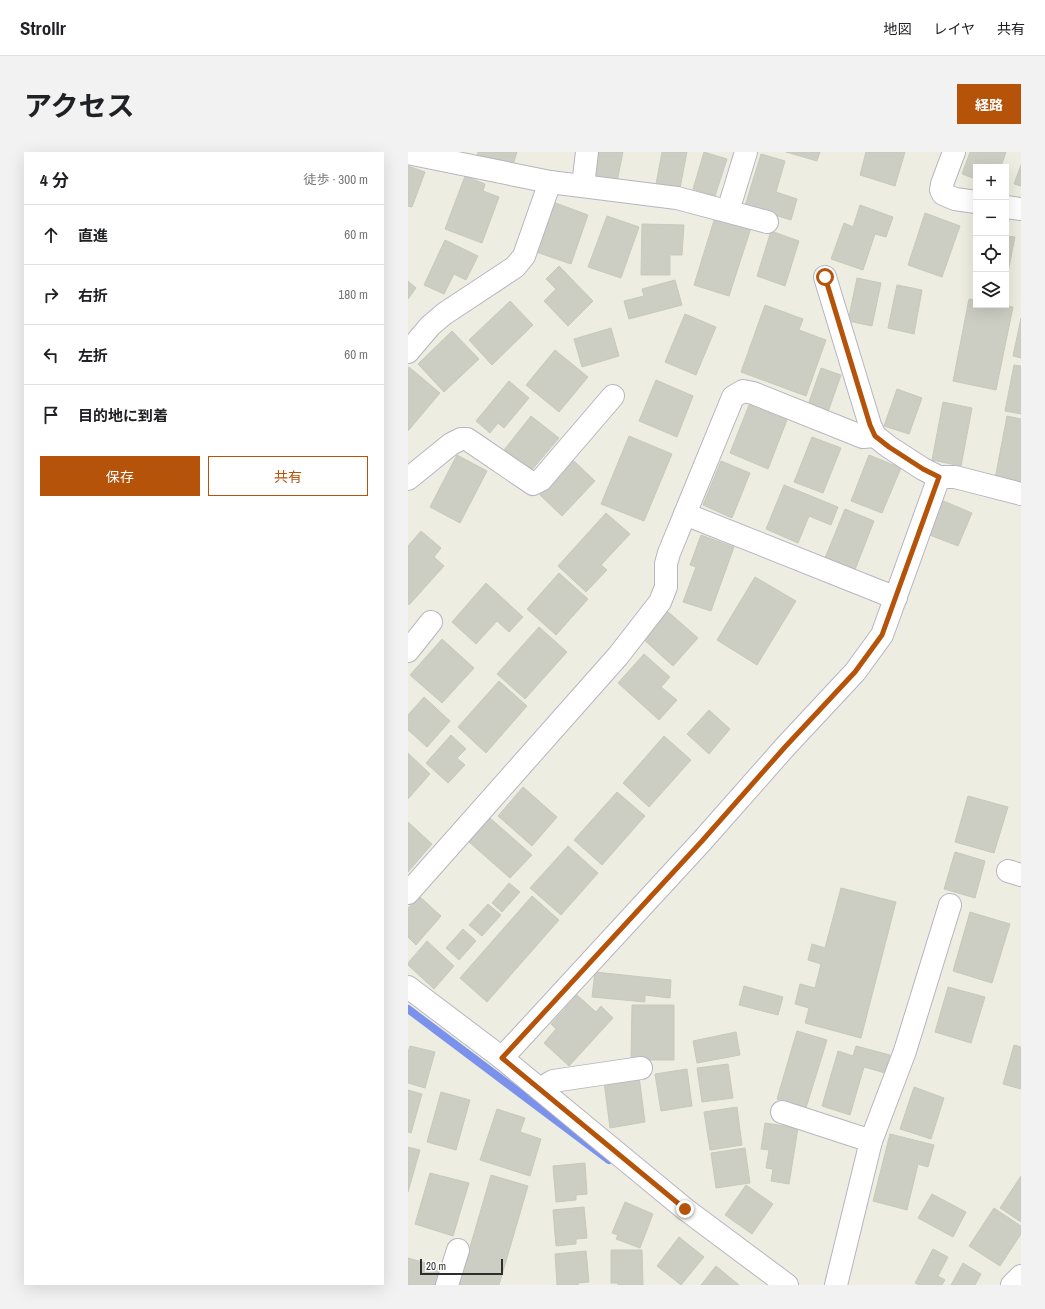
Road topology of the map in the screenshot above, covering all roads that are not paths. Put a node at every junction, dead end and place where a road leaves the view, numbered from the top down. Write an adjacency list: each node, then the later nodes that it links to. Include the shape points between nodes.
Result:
1 (587, 152): 6 (street)
2 (746, 152): 10 (street)
3 (954, 152): 7 (street, via 941,190 943,194 955,199)
4 (408, 153): 5 (street)
5 (550, 182): 6 (street); 13 (street, via 524,256 519,263 444,314)
6 (583, 186): 10 (street, via 677,198)
7 (973, 202)
8 (1009, 207): 9 (street)
9 (1021, 209)
10 (728, 212): 11 (street)
11 (768, 222)
12 (825, 277): 15 (street)
13 (408, 352)
14 (613, 396): 17 (street, via 541,480 533,484 467,439 451,444)
15 (875, 436): 16 (street); 19 (street, via 863,436 743,391 733,397)
16 (939, 477): 18 (street, via 955,477); 20 (street)
17 (408, 479)
18 (1021, 494)
19 (685, 514): 20 (street); 23 (street, via 666,564 666,587 660,602 618,656)
20 (896, 598): 26 (street, via 882,635 855,672)
21 (431, 622): 22 (street)
22 (408, 651)
23 (408, 893)
24 (950, 906): 30 (street, via 905,1051)
25 (408, 987): 26 (street)
26 (502, 1058): 28 (street)
27 (641, 1068): 28 (street, via 553,1081)
28 (540, 1089): 34 (street, via 685,1209)
29 (782, 1112): 30 (street)
30 (871, 1142): 35 (street)
31 (458, 1250): 33 (street)
32 (1021, 1276): 36 (street)
33 (448, 1285)
34 (787, 1285)
35 (836, 1285)
36 (1012, 1285)

